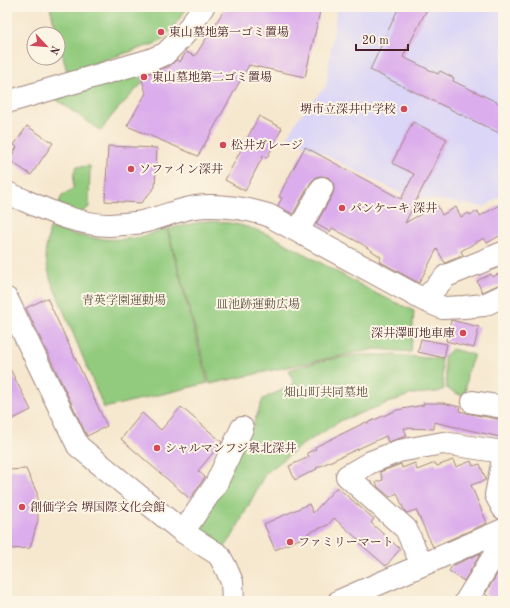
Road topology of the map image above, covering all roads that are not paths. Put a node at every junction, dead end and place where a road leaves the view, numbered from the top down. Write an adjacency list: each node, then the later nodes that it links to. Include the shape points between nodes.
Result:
1 (203, 7): 2 (street, via 184,35 165,54)
2 (7, 102)
3 (322, 188): 5 (street)
4 (7, 193): 5 (street, via 89,223 141,222 195,208 220,205 245,208 268,215)
5 (298, 232): 9 (street)
6 (503, 253): 9 (street, via 446,276)
7 (503, 296): 9 (street, via 484,305 464,307 443,308)
8 (7, 299): 17 (street, via 78,446)
9 (424, 300)
10 (473, 402): 11 (street)
11 (503, 407)
12 (242, 428): 17 (street, via 216,484)
13 (503, 452): 19 (street, via 443,443 399,451 371,462 347,476 406,529)
14 (503, 459): 15 (street, via 496,495)
15 (503, 508)
16 (503, 530): 19 (street)
17 (183, 532): 21 (street, via 219,555 232,582)
18 (503, 541): 20 (street)
19 (422, 565): 22 (street)
20 (469, 600)
21 (233, 601)
22 (339, 601)

